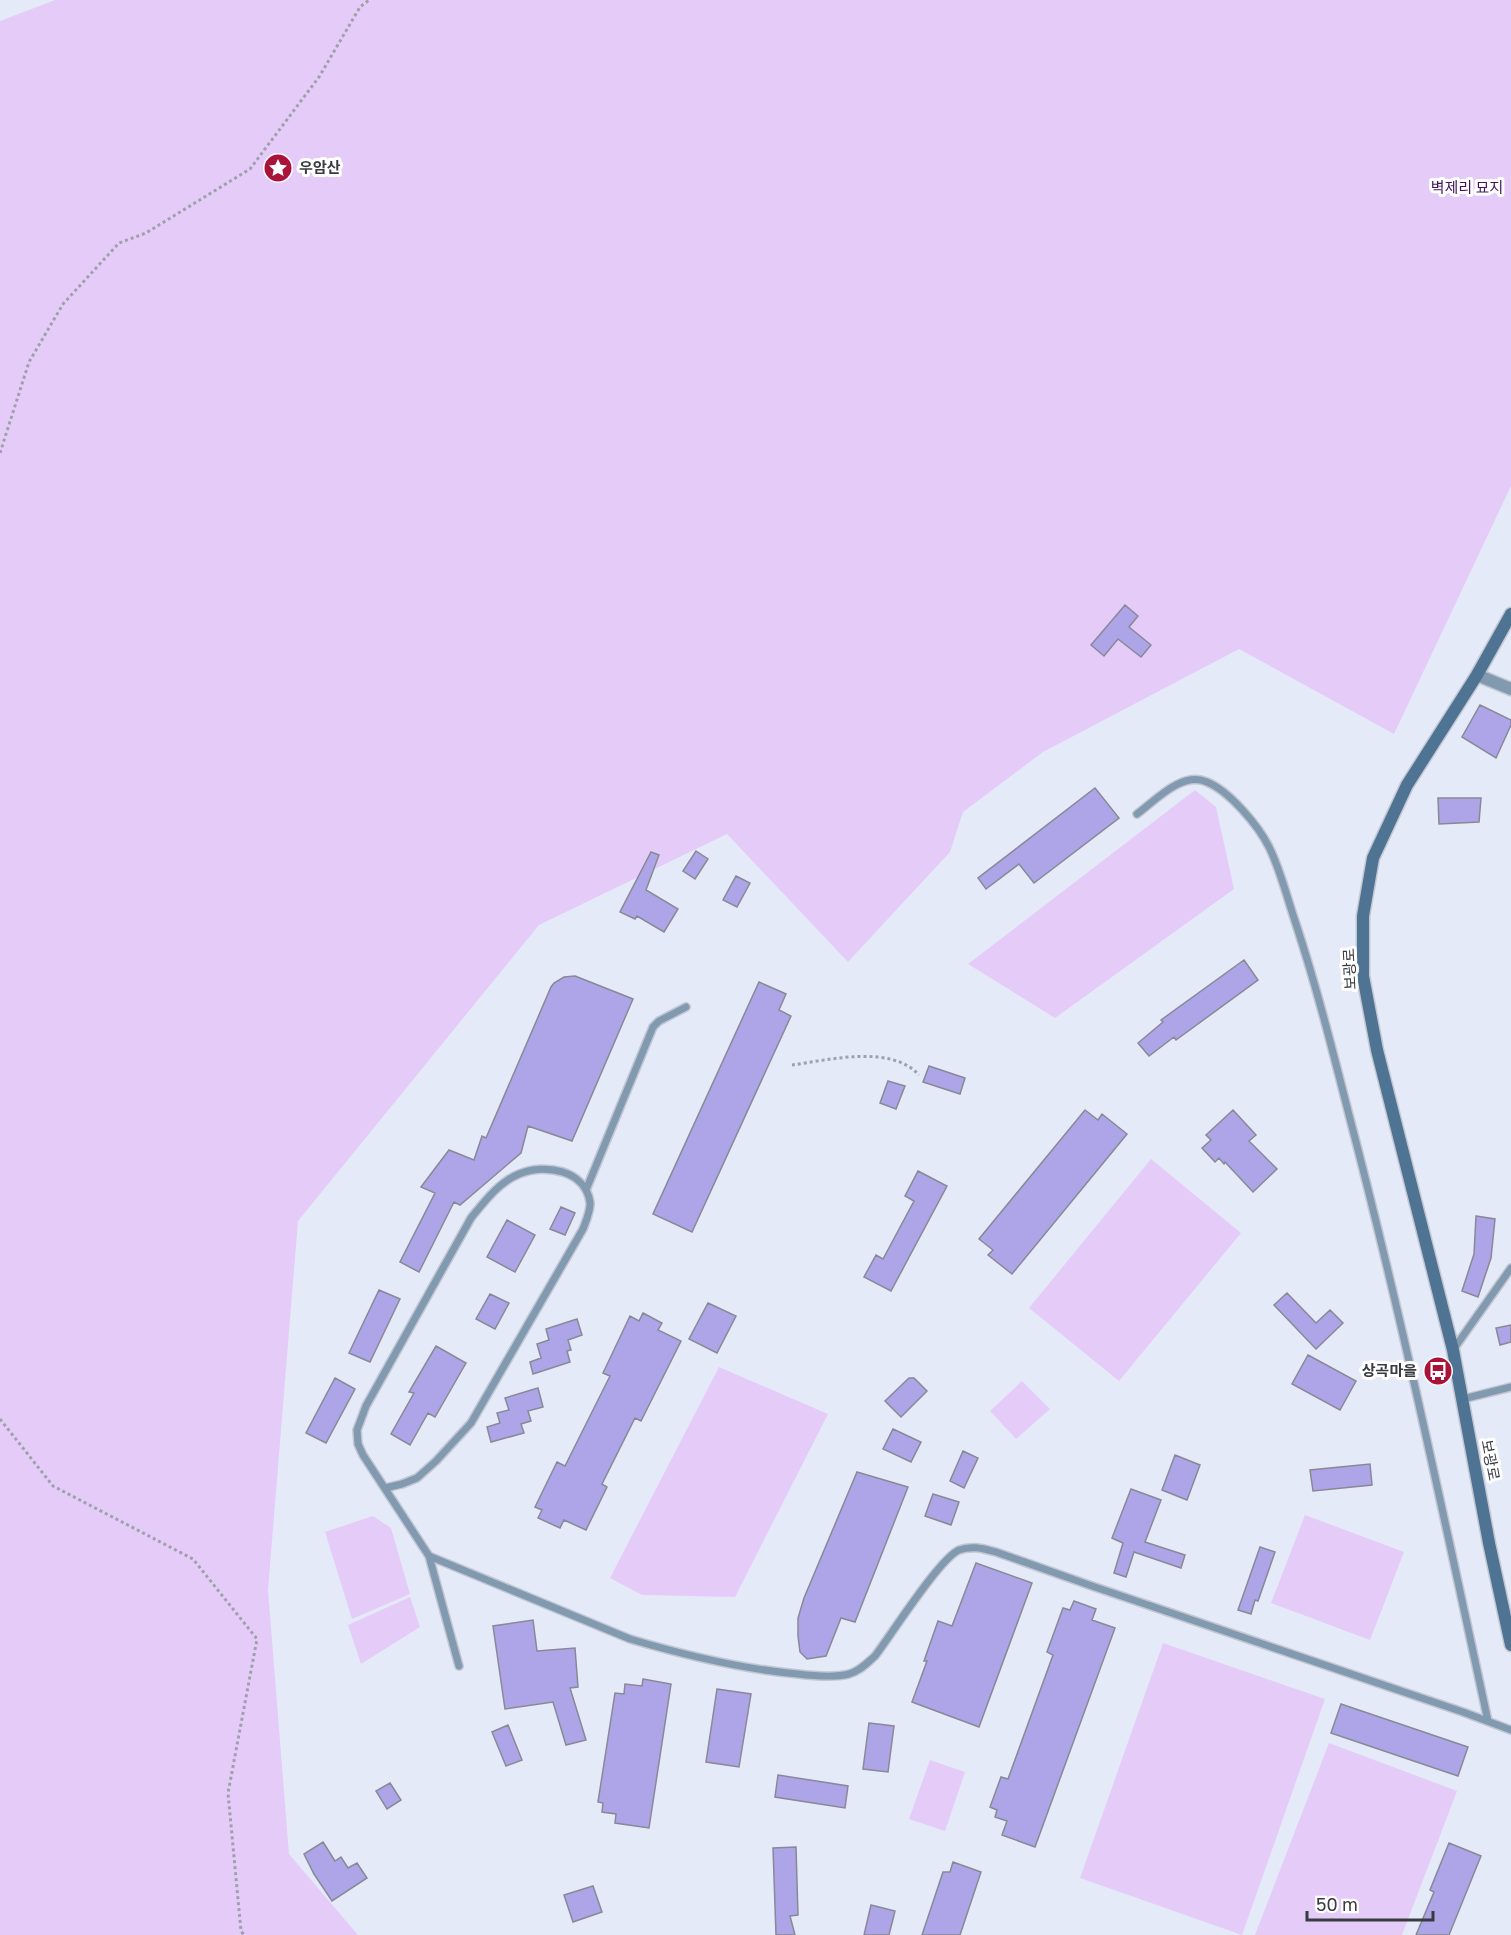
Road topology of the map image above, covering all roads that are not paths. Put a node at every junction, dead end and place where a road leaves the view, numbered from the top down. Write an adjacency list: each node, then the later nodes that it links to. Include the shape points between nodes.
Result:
1 (1511, 614): 2 (main road, 보광로)
2 (1477, 675): 3 (street); 8 (main road, 보광로, via 1407,785 1373,858 1364,916 1363,976 1377,1050)
3 (1511, 689)
4 (1137, 814): 15 (lane, via 1179,783 1196,778 1206,781 1221,789 1257,828 1278,870 1317,990 1406,1341)
5 (686, 1007): 6 (lane, via 653,1027)
6 (586, 1190): 11 (lane, via 591,1205 583,1229 471,1424 417,1478); 11 (lane, via 579,1179 564,1172 530,1171 506,1181 471,1218 366,1406 357,1430 363,1455)
7 (1511, 1268): 8 (lane)
8 (1454, 1350): 10 (main road, 보광로)
9 (1511, 1387): 10 (lane)
10 (1463, 1399): 13 (main road, 보광로)
11 (385, 1488): 12 (lane)
12 (429, 1556): 14 (lane); 15 (lane, via 659,1648 768,1671 817,1676 850,1674 862,1668 875,1656 942,1563 957,1551 978,1548)
13 (1511, 1646)
14 (459, 1666)
15 (1488, 1721): 16 (lane)
16 (1511, 1730)

